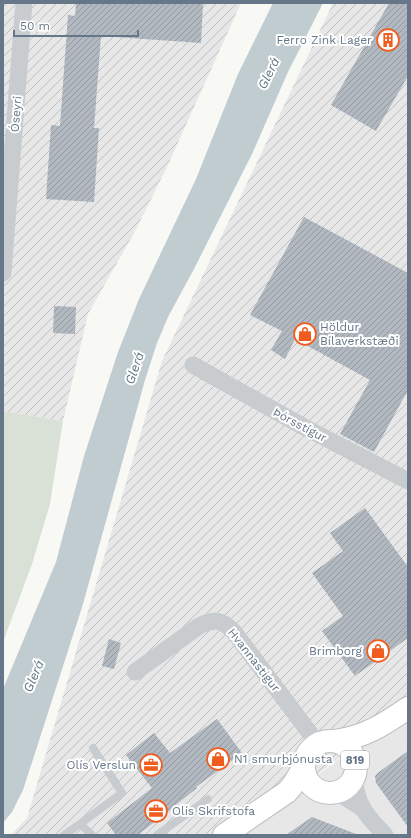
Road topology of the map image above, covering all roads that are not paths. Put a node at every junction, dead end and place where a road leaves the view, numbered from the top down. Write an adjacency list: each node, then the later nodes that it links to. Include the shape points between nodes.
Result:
1 (24, 3): 2 (street, Óseyri)
2 (3, 273)
3 (193, 365): 4 (street, Þórsstígur, via 285,417)
4 (408, 481)
5 (135, 672): 8 (street, Hvannastígur, via 199,626 208,621 218,621 228,625)
6 (408, 708): 7 (main road, 819)
7 (390, 721): 8 (main road, 819, via 364,735); 11 (main road, 819, via 370,743)
8 (326, 742): 10 (main road, via 310,749); 11 (main road, 819, via 343,744 350,750 354,757)
9 (93, 748): 15 (lane, via 122,793)
10 (304, 766): 12 (main road, via 308,783 315,789); 19 (main road, via 294,785 287,792)
11 (355, 771): 12 (main road, 819, via 346,788); 14 (street, via 355,789)
12 (328, 792): 14 (street, via 345,797); 20 (main road, 819, via 304,796)
13 (208, 798): 18 (lane)
14 (362, 808): 21 (street)
15 (80, 824): 16 (lane); 17 (lane)
16 (64, 835)
17 (92, 835)
18 (157, 835)
19 (224, 835)
20 (248, 835)
21 (385, 835)

